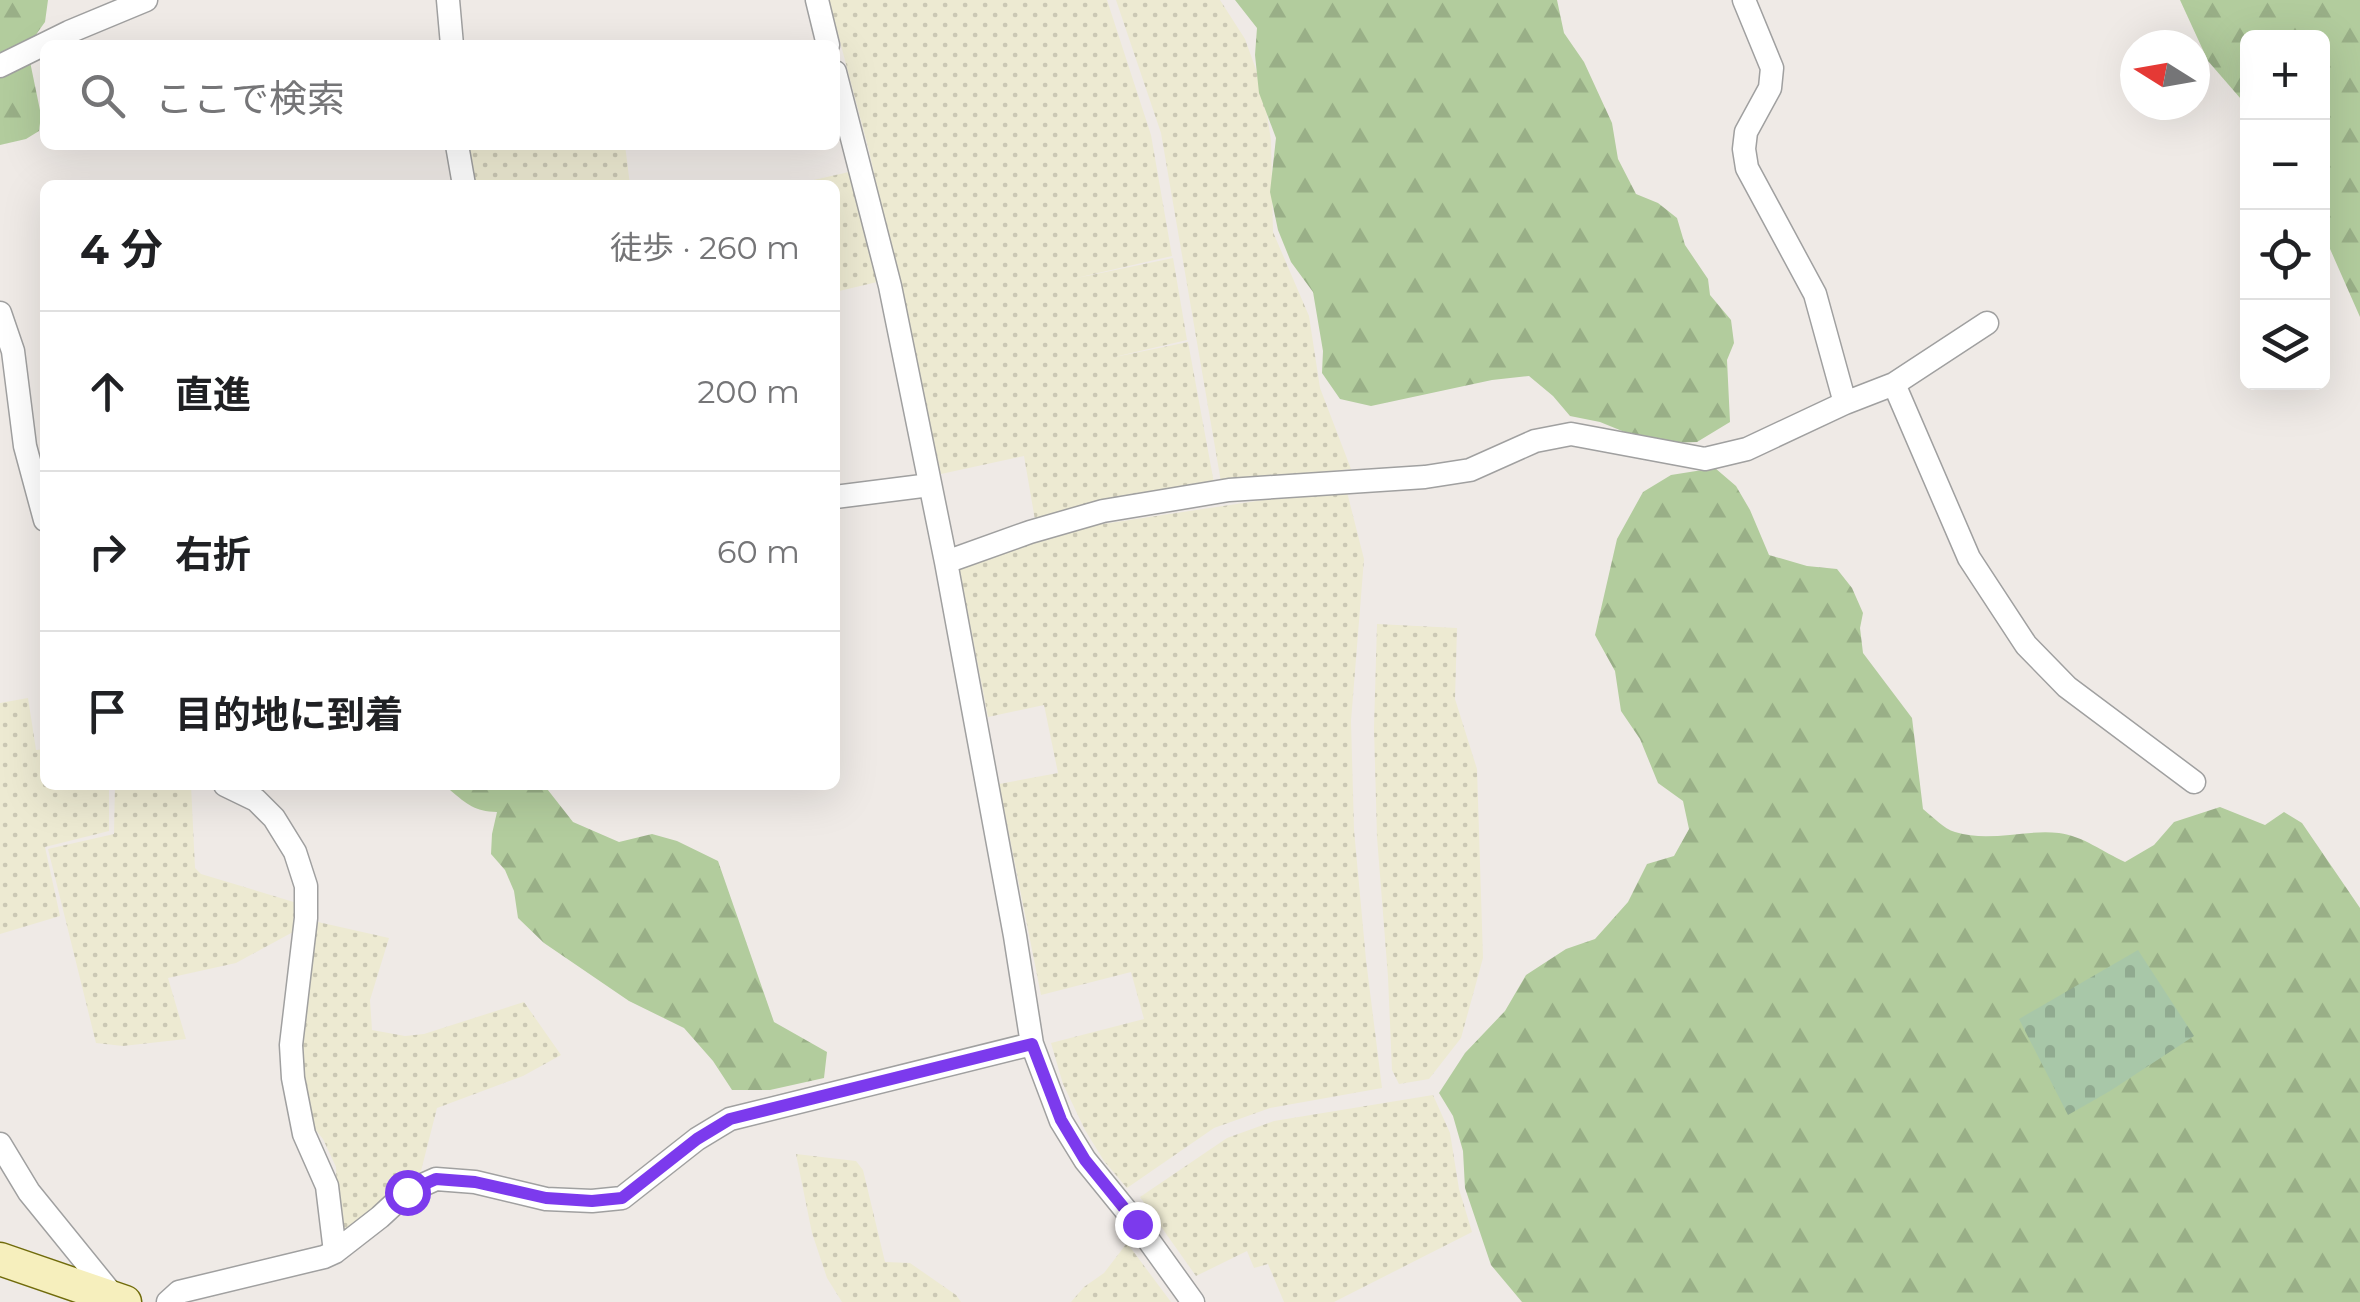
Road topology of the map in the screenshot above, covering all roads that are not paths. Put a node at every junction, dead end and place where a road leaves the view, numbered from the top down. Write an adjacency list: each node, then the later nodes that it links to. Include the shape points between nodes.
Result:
1 (146, 0): 5 (street)
2 (448, 0): 6 (street)
3 (816, 0): 7 (street)
4 (1744, 0): 16 (street, via 1772,68 1770,88 1746,132 1747,168 1814,294)
5 (53, 40)
6 (452, 40)
7 (827, 40)
8 (40, 46): 9 (street)
9 (0, 66)
10 (840, 91): 17 (street, via 890,286)
11 (458, 150): 12 (street)
12 (463, 180)
13 (0, 314): 19 (street)
14 (1987, 323): 15 (street)
15 (1894, 384): 16 (street); 21 (street, via 1970,558 2026,645 2067,687)
16 (1845, 403): 20 (street, via 1746,449 1705,458 1570,434 1470,470 1229,490 1103,512)
17 (930, 486): 18 (street); 20 (street)
18 (840, 496)
19 (40, 502)
20 (946, 562): 23 (street)
21 (2194, 782)
22 (235, 790): 25 (street, via 274,818 296,852 306,886 293,1078 304,1134 326,1186)
23 (1032, 1044): 25 (street, via 730,1119 622,1198 546,1198 436,1179 407,1192); 29 (street, via 1061,1120 1085,1160)
24 (0, 1144): 27 (street, via 29,1192)
25 (335, 1252): 28 (street, via 179,1292)
26 (0, 1259): 27 (main road)
27 (120, 1300)
28 (168, 1302)
29 (1193, 1302)

